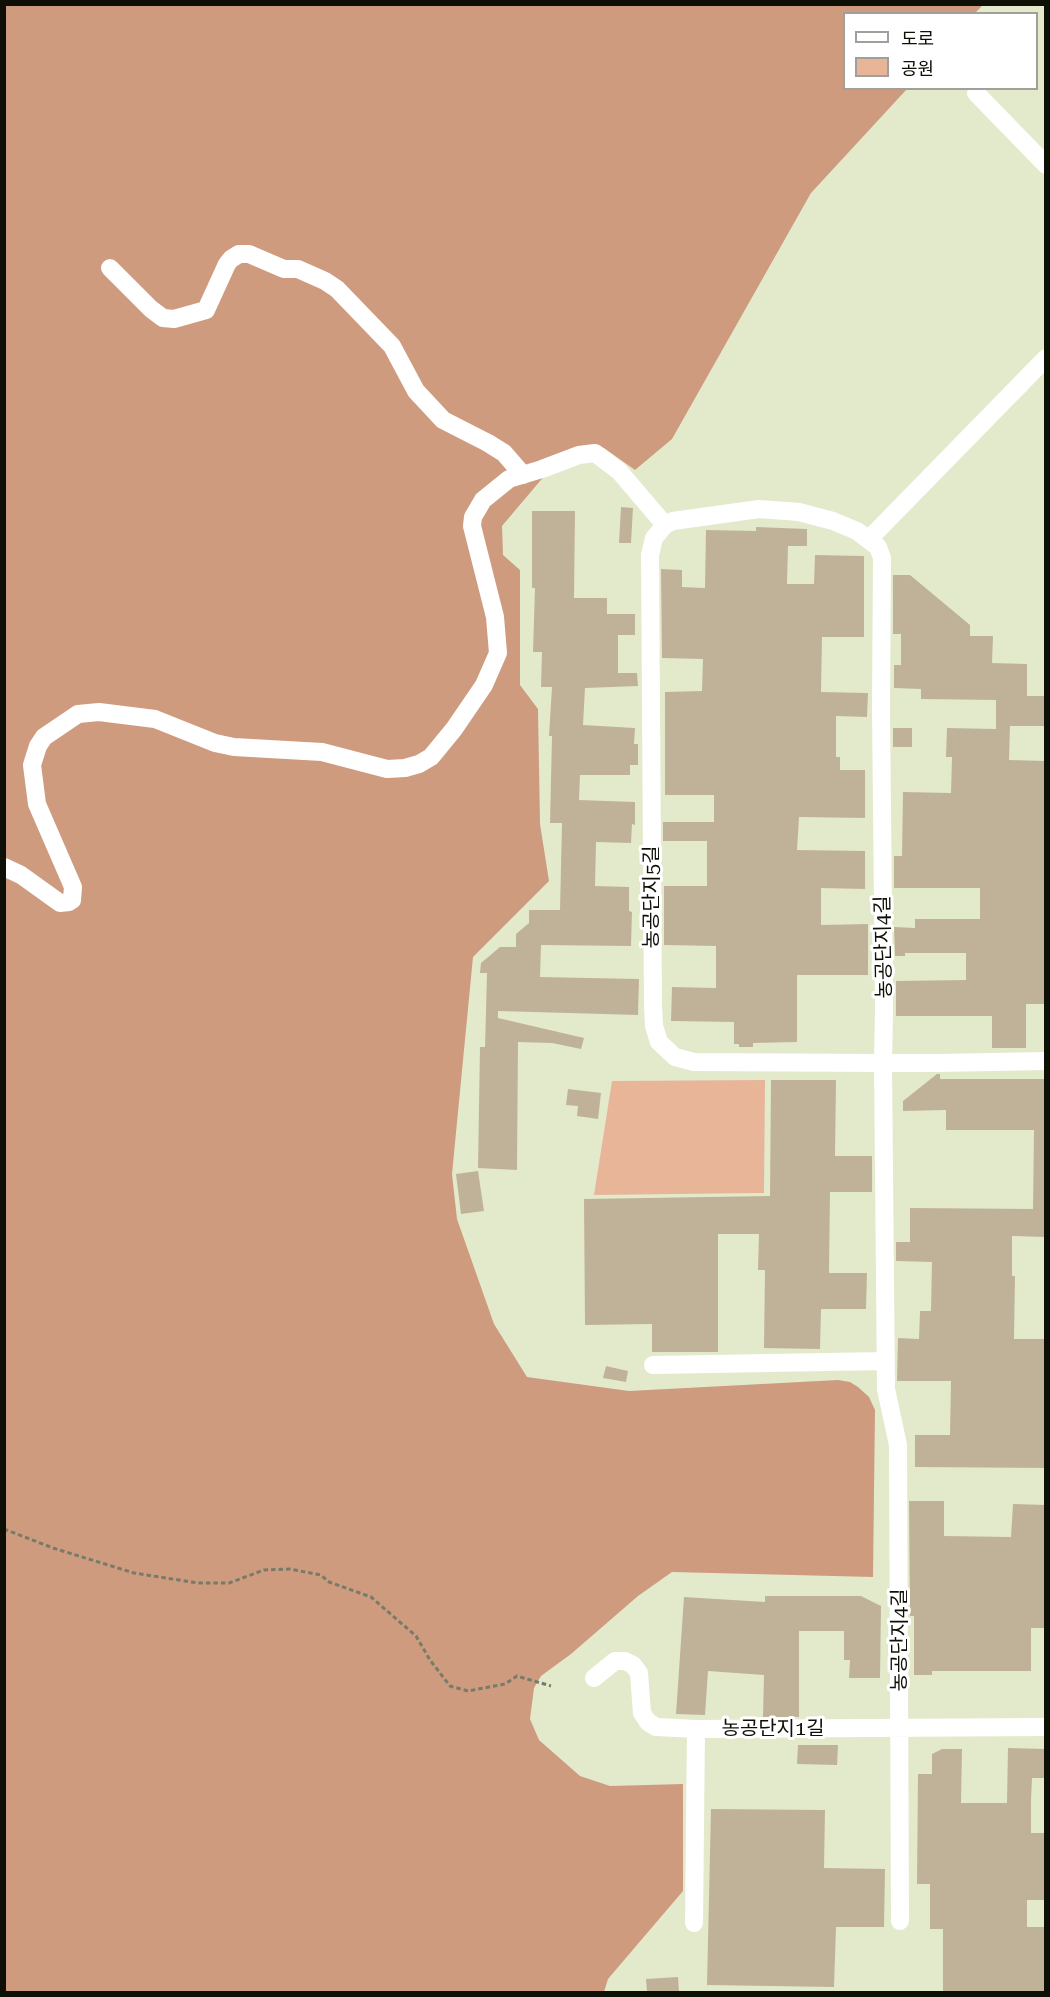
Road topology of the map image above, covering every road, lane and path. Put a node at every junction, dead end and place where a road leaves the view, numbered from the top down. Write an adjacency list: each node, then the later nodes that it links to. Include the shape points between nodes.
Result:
1 (976, 93): 2 (street)
2 (1046, 165)
3 (110, 268): 5 (street, via 151,309 163,318 174,319 206,310 227,264 240,254 298,269 325,281 392,346 416,391 443,420 504,453)
4 (1046, 358): 7 (street)
5 (524, 475): 6 (street, via 595,453 620,471); 8 (street, via 509,479 489,494 473,517 473,535 495,617 498,653 484,685 431,757 405,768 387,769 322,752 215,743 155,718 99,712 78,714 44,737 33,765 37,804 73,887 73,897 69,903 60,903)
6 (665, 525): 7 (street, via 739,511 781,510 833,520); 10 (street, 농공단지5길, via 654,538 650,555 656,1035 669,1052 694,1062)
7 (869, 539): 10 (street, 농공단지4길, via 882,558)
8 (4, 867)
9 (1046, 1061): 10 (street, 농공단지5길)
10 (884, 1063): 11 (street, 농공단지4길)
11 (885, 1361): 12 (street); 17 (street, 농공단지4길, via 886,1389 898,1445)
12 (653, 1365)
13 (4, 1529): 15 (path, via 123,1570 198,1583 229,1583 264,1570 290,1569 321,1575 329,1582 371,1597 416,1636 450,1686 468,1691 505,1684 517,1676)
14 (594, 1678): 18 (street, via 615,1661 633,1665 639,1673 642,1713 648,1722 656,1727)
15 (551, 1686)
16 (1046, 1727): 17 (street, 농공단지1길)
17 (900, 1728): 18 (street, 농공단지1길); 19 (street, 농공단지4길)
18 (696, 1729): 20 (street, 농공단지1길)
19 (900, 1920)
20 (694, 1923)

